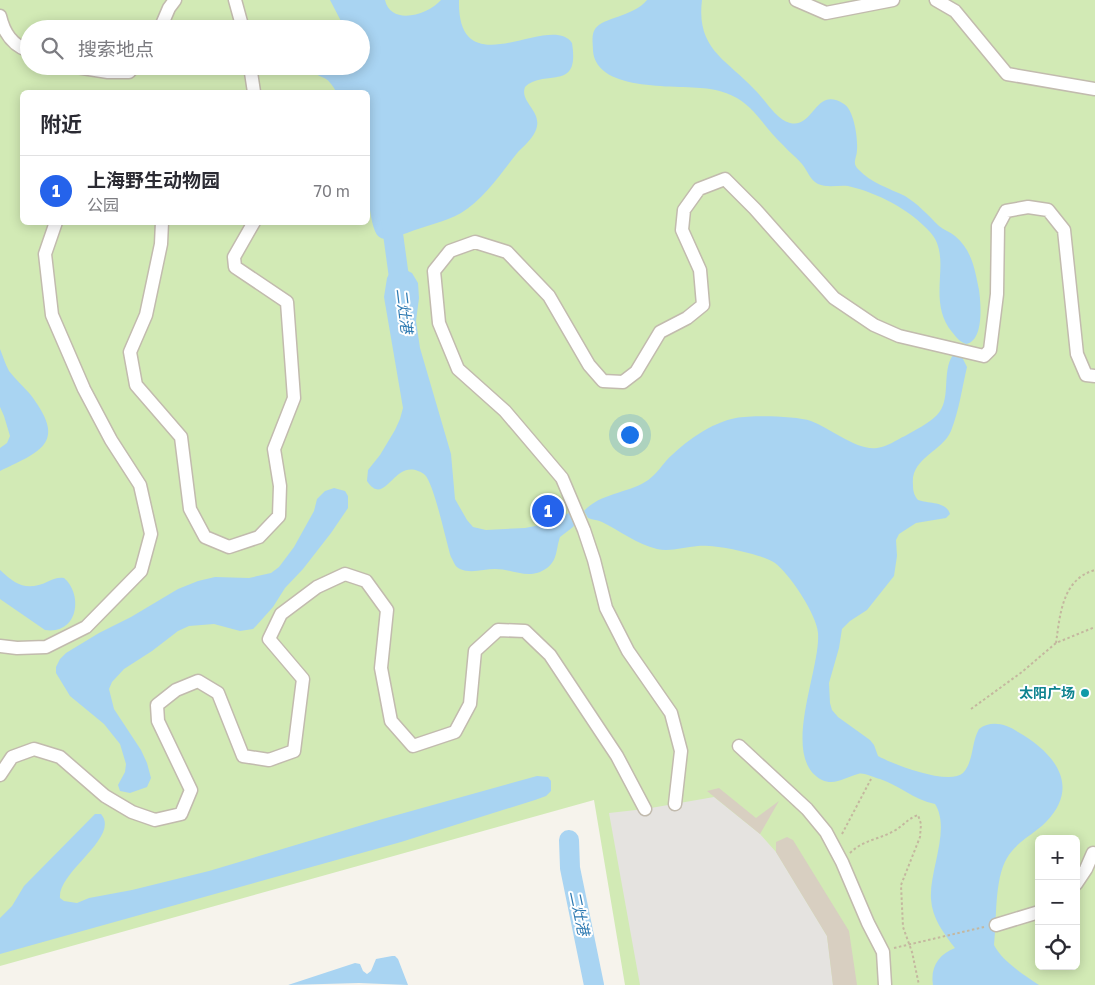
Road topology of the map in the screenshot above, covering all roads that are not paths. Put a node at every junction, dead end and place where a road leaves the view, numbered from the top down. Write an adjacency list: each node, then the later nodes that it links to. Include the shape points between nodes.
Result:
1 (176, 0): 7 (lane)
2 (235, 0): 8 (lane)
3 (796, 0): 4 (lane, via 826,13)
4 (892, 0)
5 (936, 0): 11 (lane, via 955,11 1007,74)
6 (0, 16): 9 (lane, via 4,31)
7 (164, 20)
8 (241, 20)
9 (20, 46)
10 (251, 75): 12 (lane)
11 (1095, 88)
12 (254, 90)
13 (55, 225): 17 (lane, via 45,254 52,315 84,390 140,485 151,534 141,571 86,627 46,646)
14 (162, 225): 15 (lane, via 146,315 130,352 136,385 181,437 190,509 205,537 230,547 259,537 278,516 280,486 274,449 294,398 287,302 235,267 234,257)
15 (252, 225)
16 (1095, 376): 20 (lane, via 1086,375 1077,354 1064,230 1048,210 1038,208 1006,211 998,226 997,294 990,350 984,356 899,336 874,325 834,298 725,179 699,189 684,210 682,230 700,270 703,305 688,318 660,332 636,372 623,382 604,381 589,365 550,296 507,252 475,242 450,251 434,271 439,322 458,369 505,411 562,478 584,530 606,608 628,651 671,713 681,751)
17 (0, 646)
18 (739, 746): 26 (lane, via 807,809 826,832 883,952)
19 (0, 776): 21 (lane, via 12,757 34,749 60,757 105,796 132,812 155,820 181,814 191,790 158,720 157,705 176,690 198,681 218,693 243,756 269,760 294,750 303,679 269,639 281,614 317,587 345,574 366,581 386,610 381,668 391,721 414,746 455,732 470,704 475,651 498,630 525,631 550,655 617,756)
20 (675, 804)
21 (645, 809)
22 (1091, 863): 23 (lane)
23 (1079, 880)
24 (1035, 914): 25 (lane)
25 (996, 924)
26 (884, 985)

